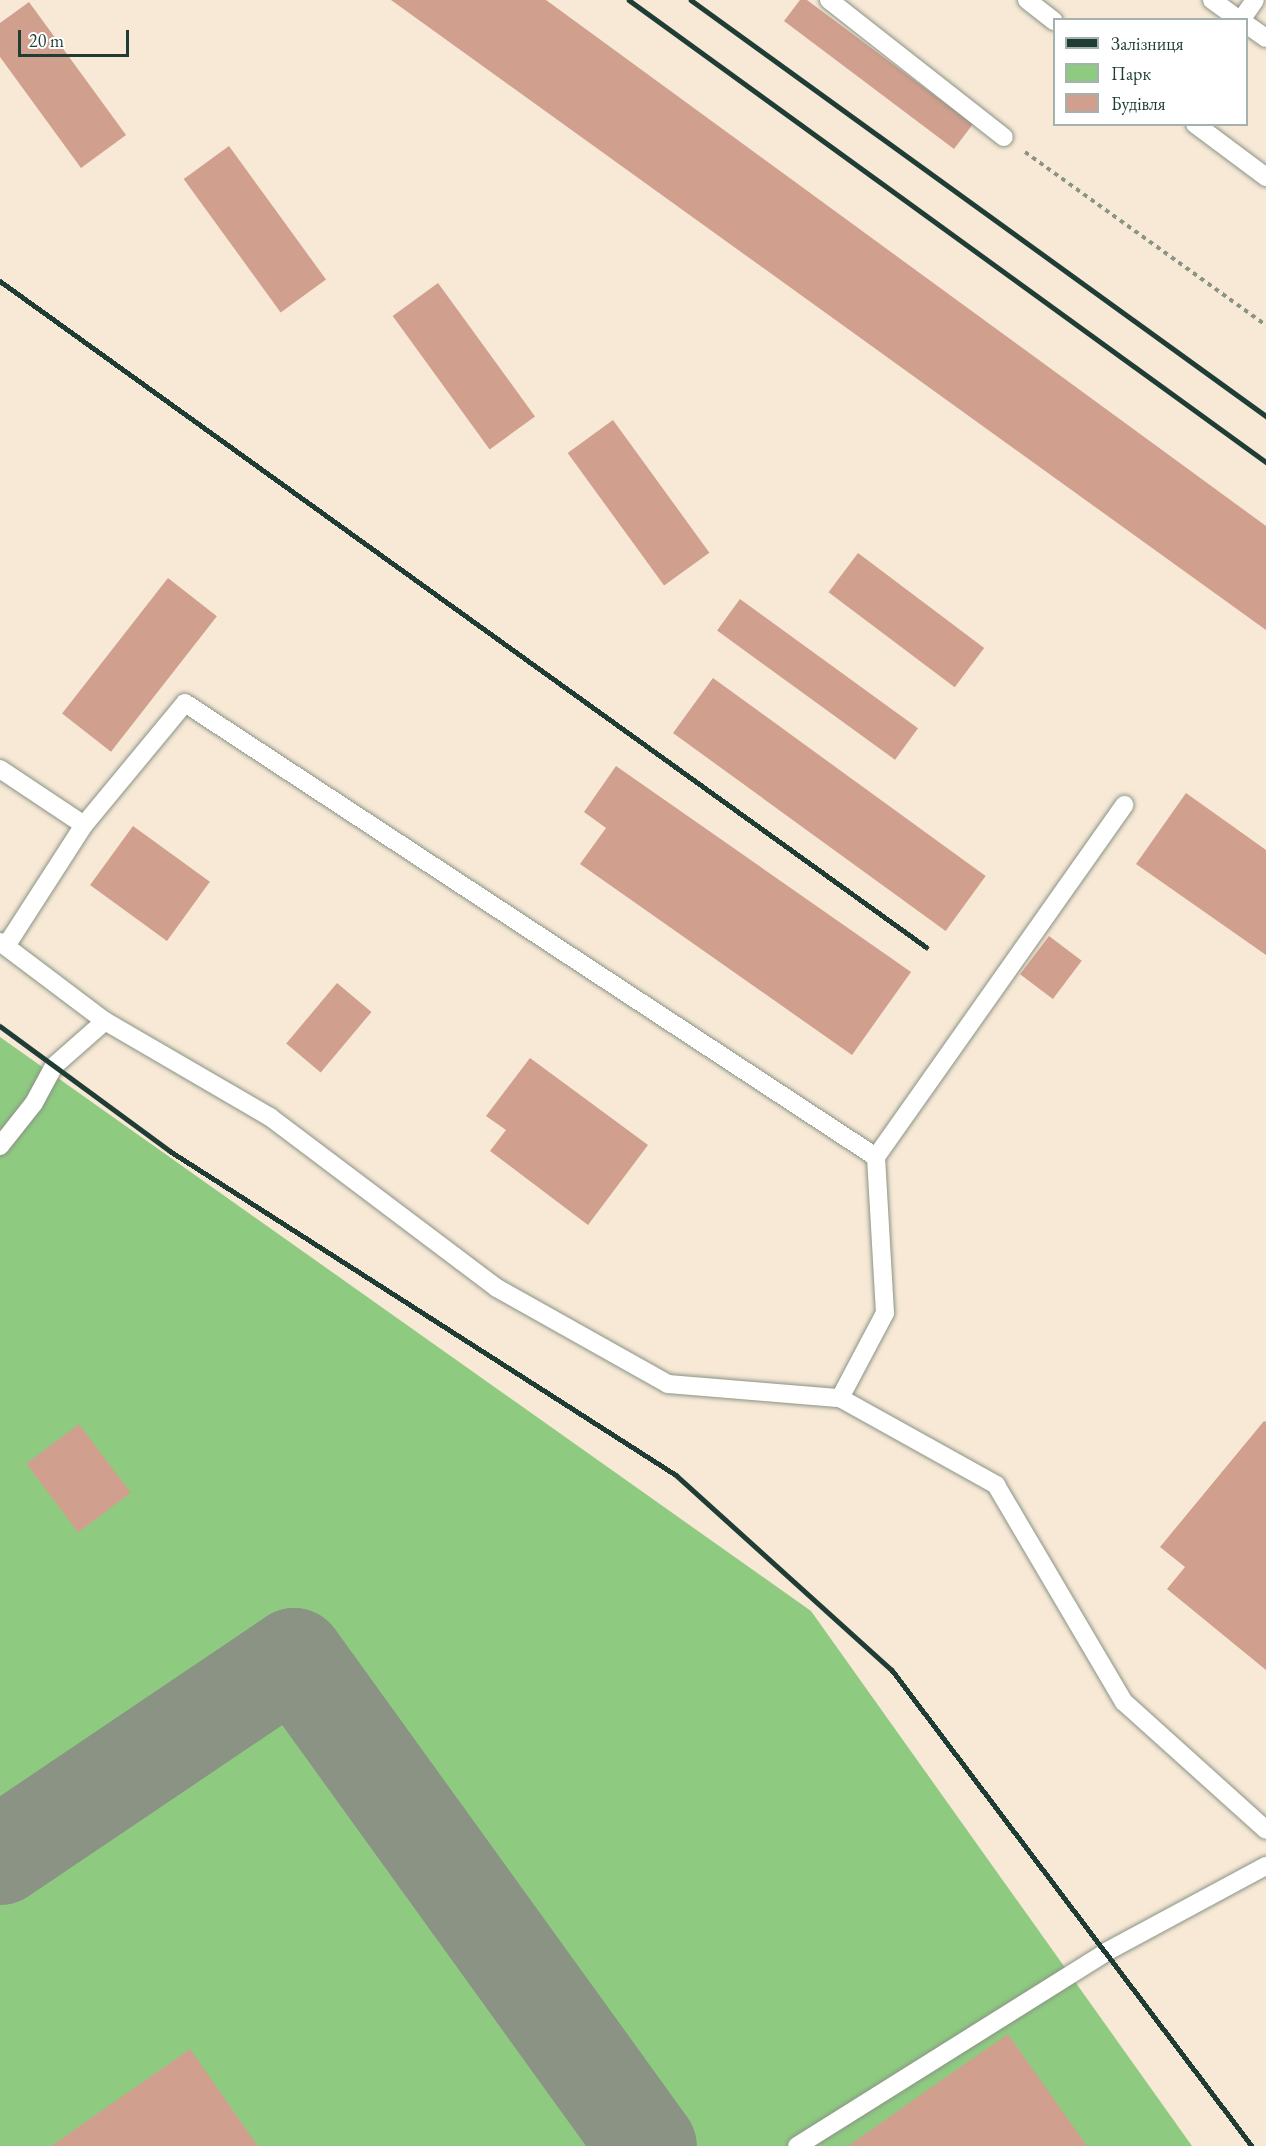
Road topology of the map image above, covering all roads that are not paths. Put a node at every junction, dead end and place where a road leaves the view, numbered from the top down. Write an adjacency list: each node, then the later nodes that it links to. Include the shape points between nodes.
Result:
1 (829, 0): 11 (lane)
2 (1027, 0): 7 (lane)
3 (1212, 0): 5 (lane)
4 (1255, 0): 6 (lane)
5 (1237, 18)
6 (1242, 18)
7 (1053, 20)
8 (1248, 25): 9 (lane)
9 (1266, 38)
10 (1198, 126): 12 (lane)
11 (1004, 137)
12 (1266, 177)
13 (0, 769): 15 (lane)
14 (1124, 805): 19 (lane)
15 (84, 825): 16 (lane); 19 (lane, via 184,703)
16 (3, 944): 17 (lane)
17 (105, 1021): 18 (lane, via 54,1066 34,1103); 20 (lane, via 270,1117 497,1288 668,1384)
18 (0, 1146)
19 (876, 1157): 20 (lane, via 885,1313)
20 (840, 1398): 21 (lane, via 996,1485 1124,1702)
21 (1266, 1830)
22 (1266, 1866): 23 (lane, via 1106,1952)
23 (797, 2146)

